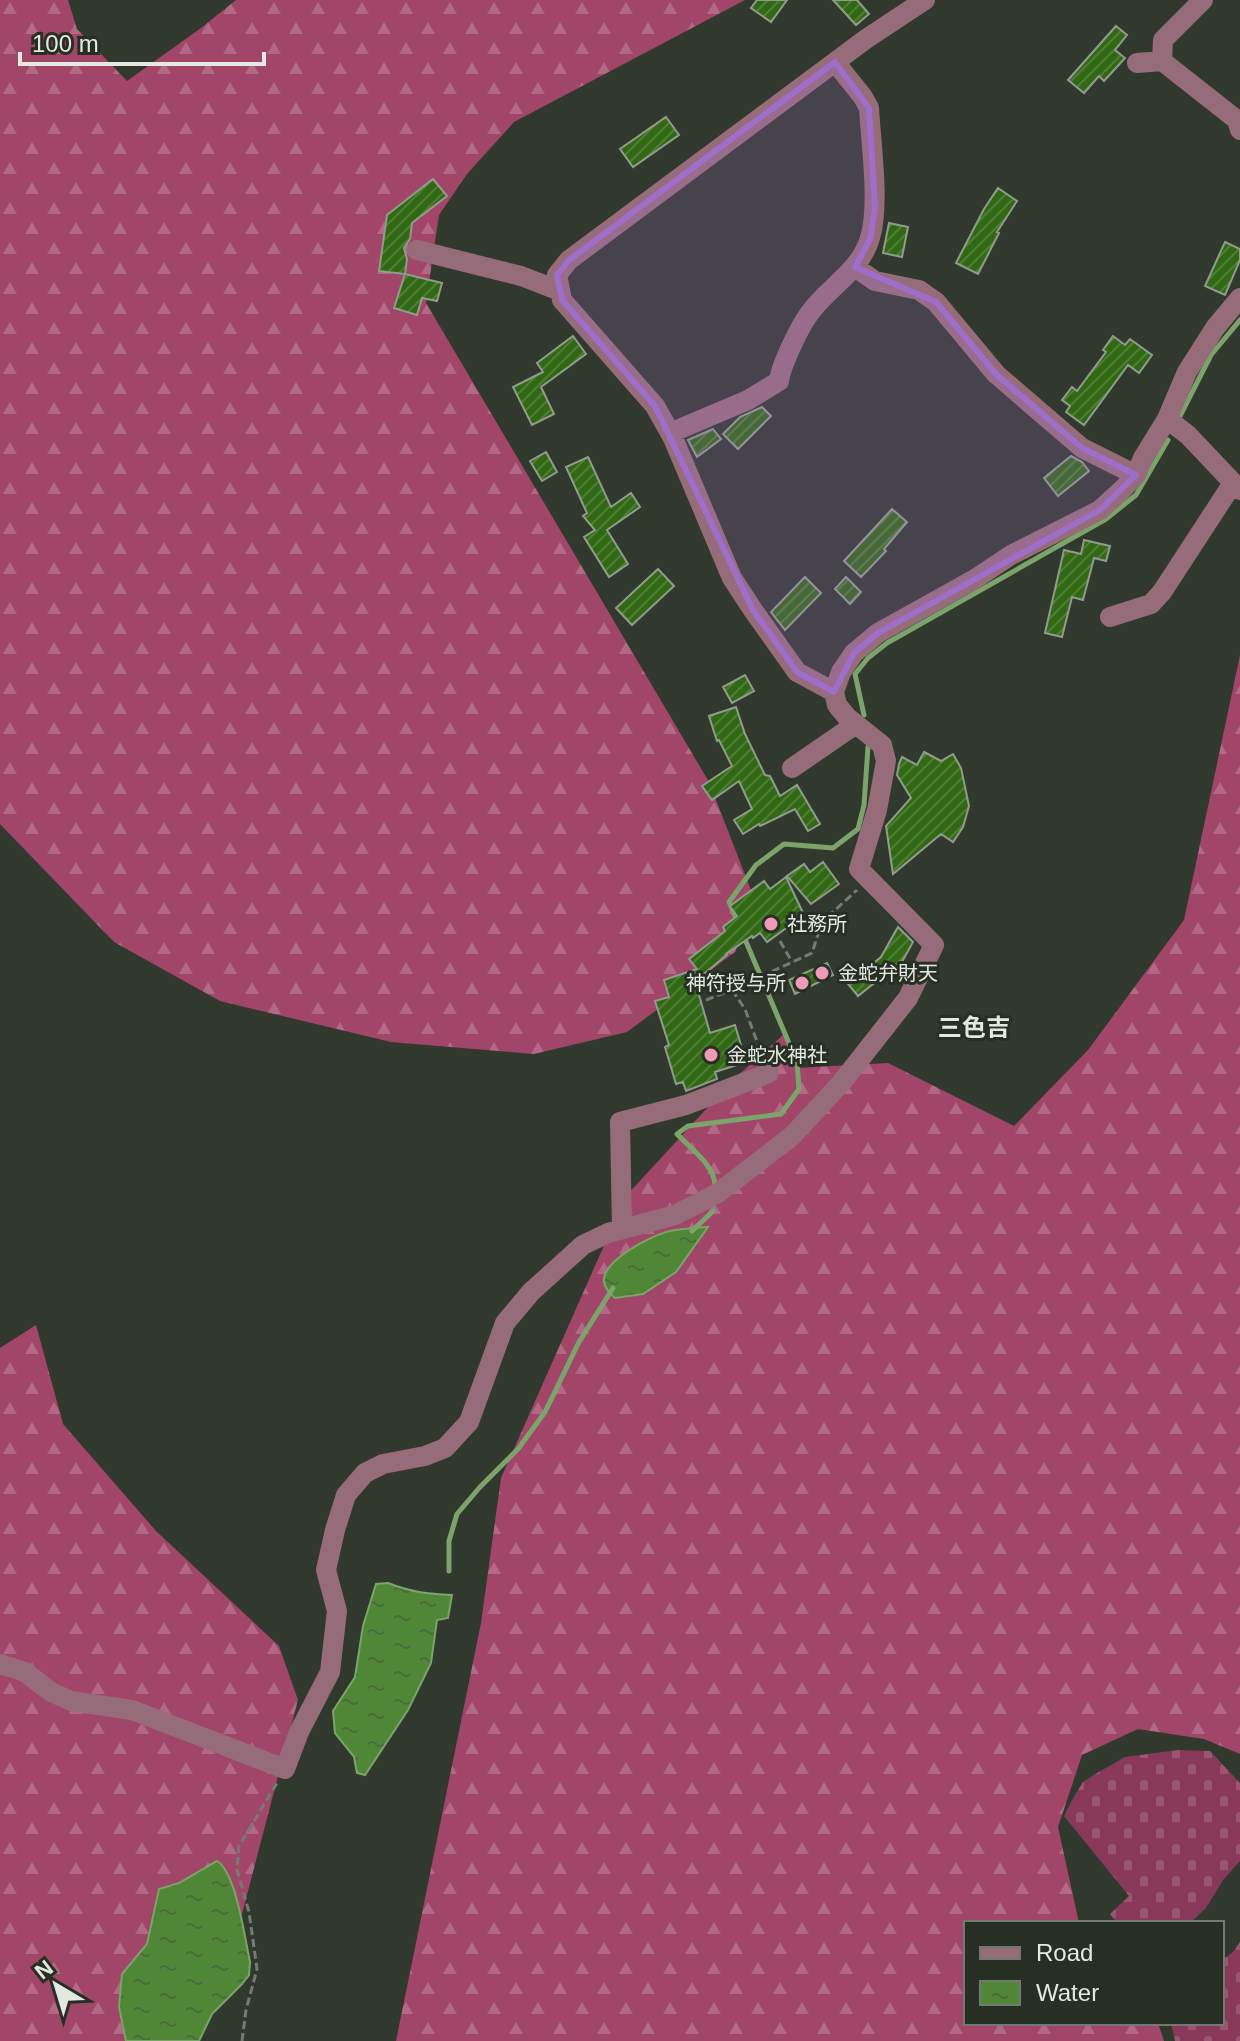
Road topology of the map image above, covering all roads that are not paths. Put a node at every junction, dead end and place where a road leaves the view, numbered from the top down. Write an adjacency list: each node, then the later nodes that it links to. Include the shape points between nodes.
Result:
1 (925, 0): 4 (street)
2 (1203, 0): 3 (street, via 1163,40)
3 (1162, 61): 5 (street); 6 (street, via 1237,120)
4 (835, 62): 8 (street, via 869,108 875,208 870,239); 9 (street, via 569,260 557,275)
5 (1137, 63)
6 (1240, 130)
7 (417, 250): 9 (street)
8 (855, 267): 12 (street, via 809,313 779,381); 13 (street, via 875,281 919,290 936,302 996,374 1082,448)
9 (560, 291): 12 (street, via 562,300 655,406)
10 (1240, 298): 11 (street, via 1187,372)
11 (1167, 419): 13 (street); 14 (street)
12 (670, 433): 16 (street, via 732,578 797,672)
13 (1136, 475): 16 (street, via 1100,510 878,633 854,653)
14 (1236, 487): 15 (street, via 1151,604)
15 (1110, 617)
16 (834, 692): 17 (street, via 837,705)
17 (856, 724): 18 (street); 20 (street, via 882,745 886,761 859,869 934,945 908,998 792,1136 718,1193 675,1215)
18 (792, 768)
19 (769, 1073): 20 (street, via 686,1105 620,1122)
20 (622, 1229): 21 (street, via 583,1245 505,1323 469,1422 445,1448 383,1464 365,1473 346,1495 326,1570 337,1611 330,1672 285,1769 132,1710 71,1701 25,1672)
21 (0, 1664)

